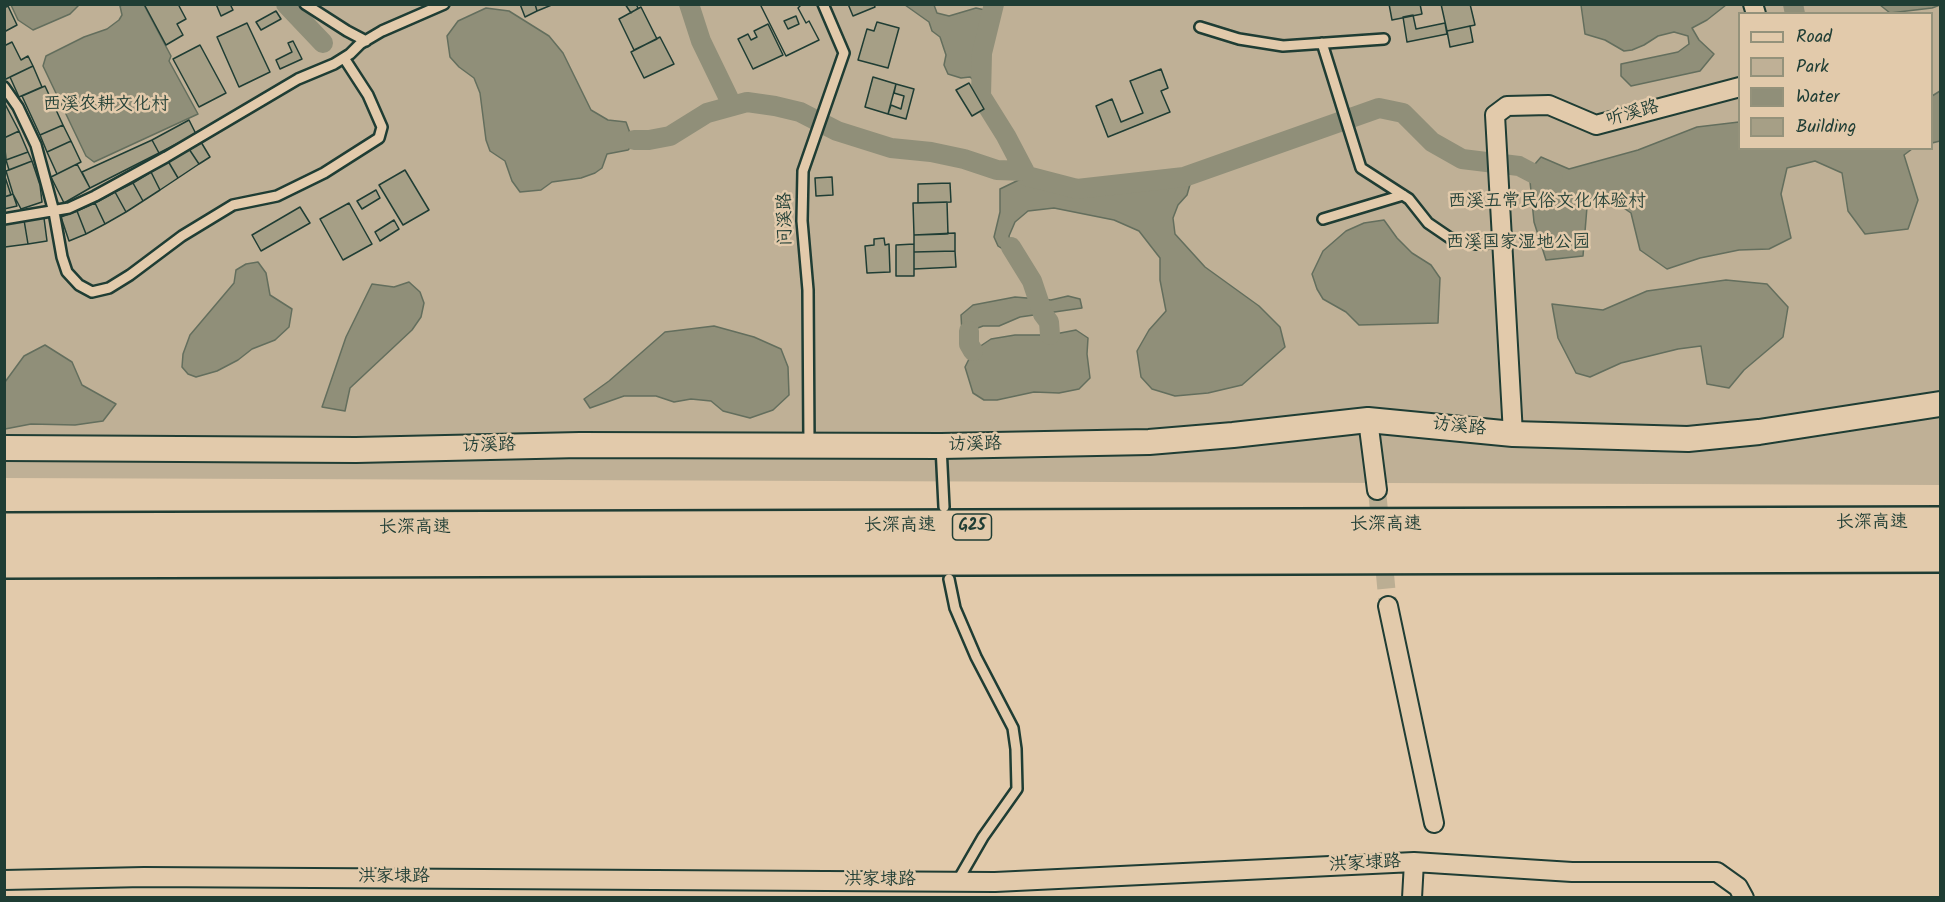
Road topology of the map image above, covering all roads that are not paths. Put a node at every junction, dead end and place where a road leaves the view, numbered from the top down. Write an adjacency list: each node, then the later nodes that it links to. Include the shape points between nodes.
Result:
1 (305, 4): 6 (lane)
2 (444, 4): 6 (lane)
3 (823, 4): 19 (lane, 问溪路, via 844,53 803,171)
4 (1200, 27): 7 (lane, via 1283,46)
5 (1384, 39): 7 (lane)
6 (366, 40): 8 (lane)
7 (1322, 43): 11 (lane, via 1361,168)
8 (344, 57): 12 (lane, via 298,79 95,196); 12 (lane, via 373,106 382,127 379,138 278,196 233,205 109,288 92,292 67,272)
9 (4, 87): 12 (lane, via 36,145)
10 (1738, 88): 15 (street, 听溪路, via 1596,125 1549,105 1507,106 1495,115)
11 (1403, 195): 14 (lane); 15 (lane, via 1428,223 1450,238 1476,244)
12 (54, 212): 13 (lane)
13 (4, 219)
14 (1323, 219)
15 (1502, 242): 18 (street)
16 (1941, 404): 18 (street, 访溪路, via 1688,439)
17 (1368, 420): 18 (street, 访溪路); 20 (street, 访溪路, via 1149,442); 22 (street)
18 (1513, 434)
19 (809, 444): 20 (street, 访溪路); 21 (street, 访溪路, via 356,450)
20 (941, 446): 23 (lane)
21 (4, 448)
22 (1377, 490)
23 (944, 507)
24 (1941, 524): 25 (highway, 长深高速 / G25)
25 (4, 530)
26 (1941, 555): 27 (highway, 长深高速 / G25)
27 (4, 561)
28 (949, 579): 33 (lane, via 955,608 1013,728 1016,749 1017,789)
29 (1388, 606): 30 (street)
30 (1434, 823)
31 (1414, 862): 34 (street, 洪家埭路); 35 (street); 36 (street, 洪家埭路, via 1572,872 1716,872 1738,886)
32 (4, 880): 33 (street, 洪家埭路, via 175,877)
33 (957, 882): 34 (street, 洪家埭路)
34 (993, 890)
35 (1412, 897)
36 (1744, 897)

